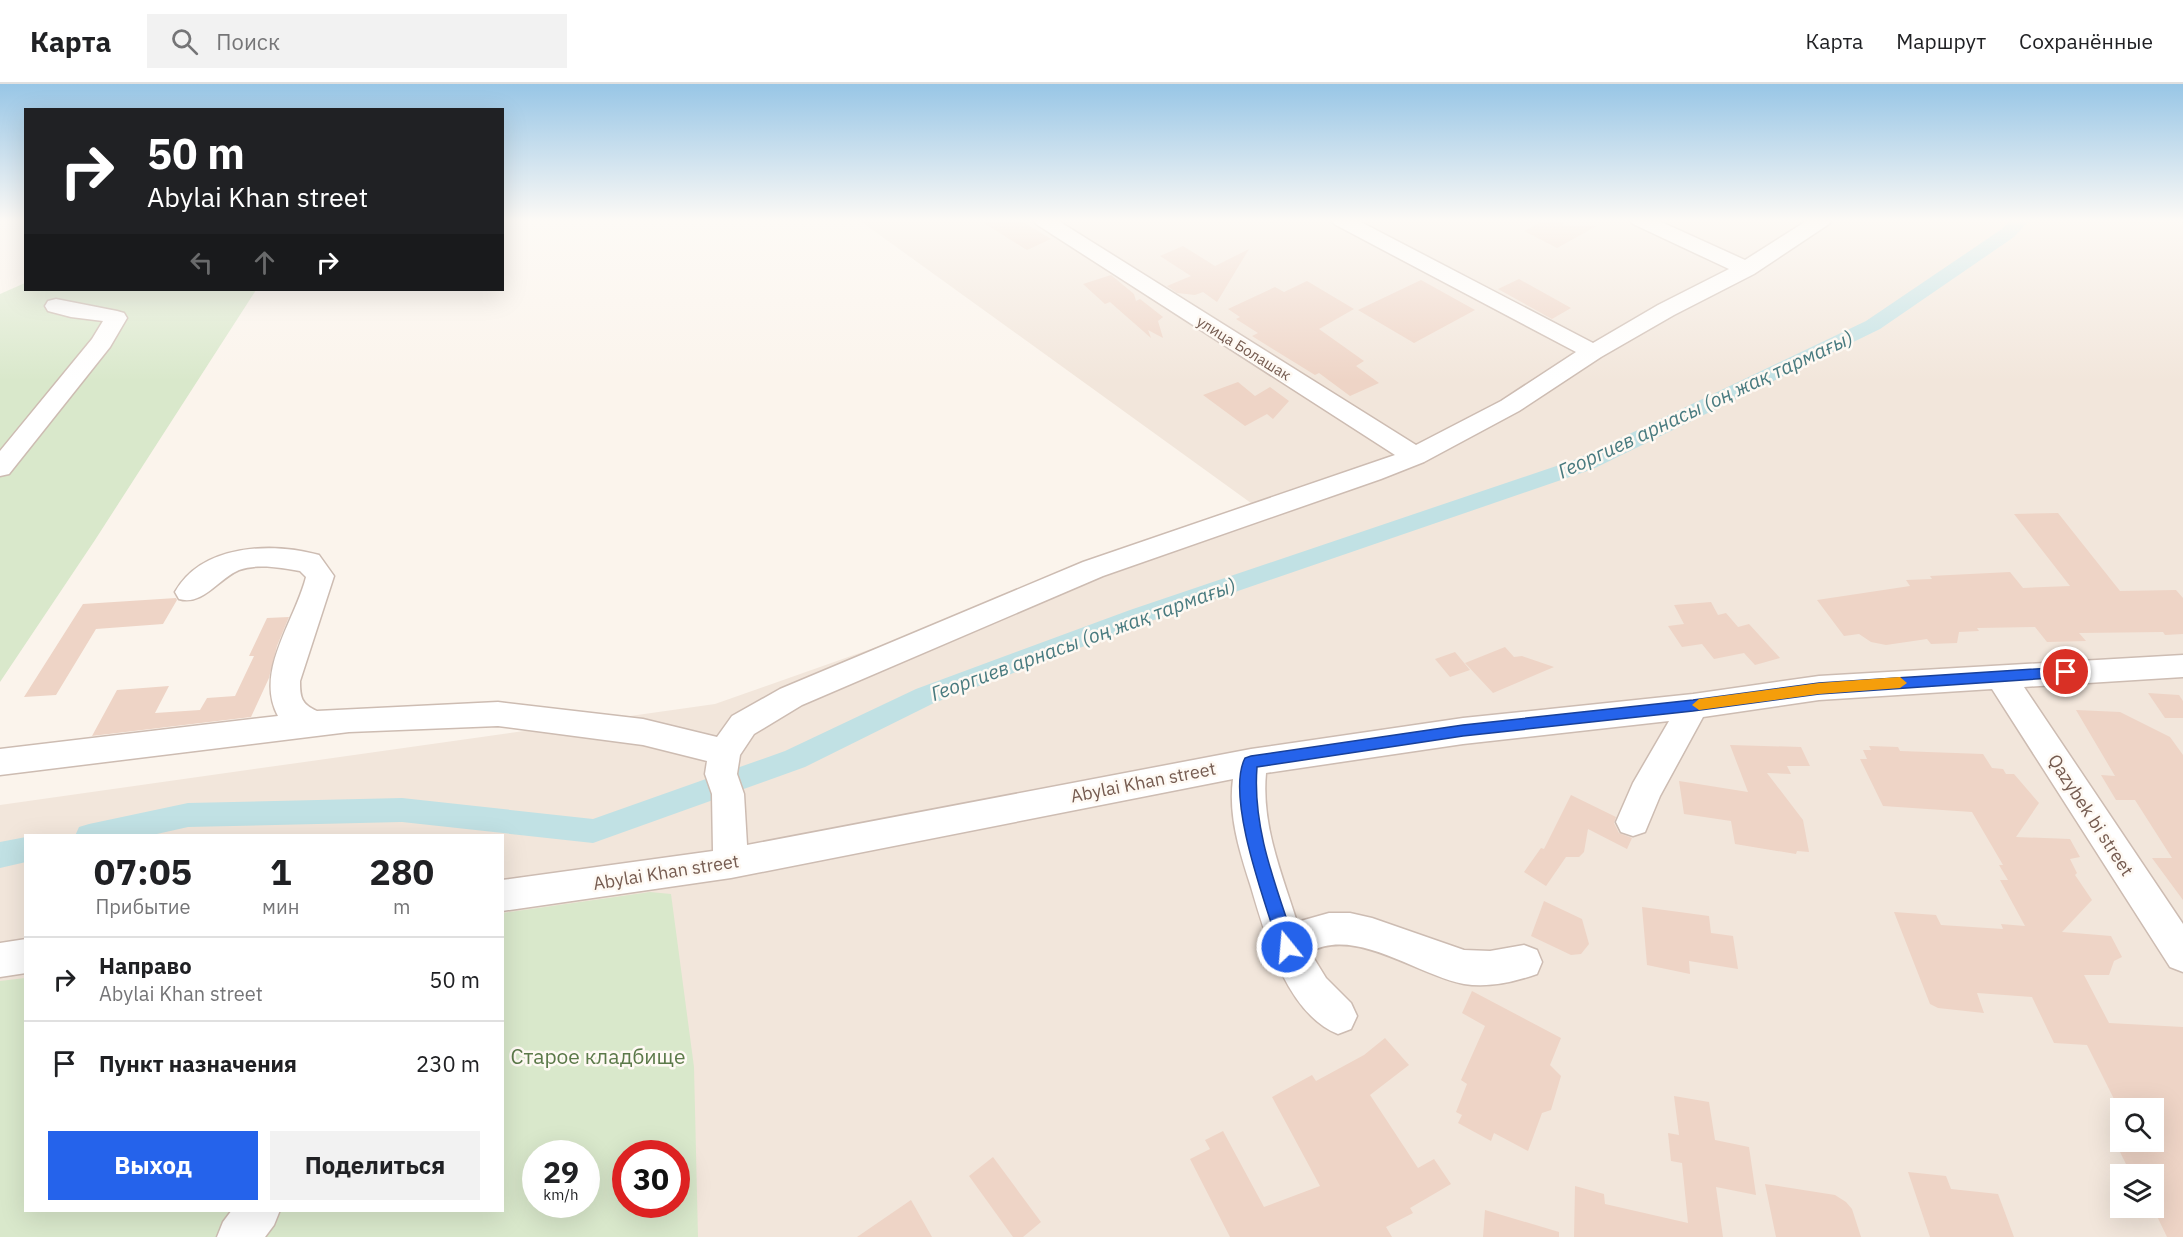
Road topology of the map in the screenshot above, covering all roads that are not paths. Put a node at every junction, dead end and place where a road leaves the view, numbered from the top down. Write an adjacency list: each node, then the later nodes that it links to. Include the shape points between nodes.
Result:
1 (1129, 274): 6 (street, улица Болашак)
2 (1444, 274): 5 (street)
3 (1737, 274): 5 (street)
4 (56, 306): 7 (street, via 116,318 102,342)
5 (1593, 352): 6 (street, via 1510,406)
6 (1415, 456): 15 (street, via 1093,569 791,697 743,725)
7 (0, 468)
8 (189, 592): 12 (street, via 207,574 240,559 265,556 309,562 320,576 318,592 291,655 283,691 289,709)
9 (2183, 666): 10 (street, Abylai Khan street)
10 (2000, 676): 11 (street, Abylai Khan street, via 1819,688); 20 (street, Qazybek bi street)
11 (1693, 705): 14 (street, Abylai Khan street, via 1463,731); 16 (street)
12 (317, 724): 13 (street); 15 (street, via 498,714 643,732)
13 (0, 762)
14 (1251, 762): 17 (street, Abylai Khan street); 19 (street, via 1248,788 1253,838)
15 (725, 773): 17 (street)
16 (1633, 822)
17 (731, 863): 18 (street, Abylai Khan street)
18 (504, 896)
19 (1287, 947): 23 (street, via 1302,935 1322,929 1366,931 1457,966 1497,968); 24 (street, via 1313,990)
20 (2183, 955)
21 (24, 956): 22 (street)
22 (0, 960)
23 (1524, 962)
24 (1338, 1016)
25 (257, 1212): 26 (street)
26 (238, 1237)

